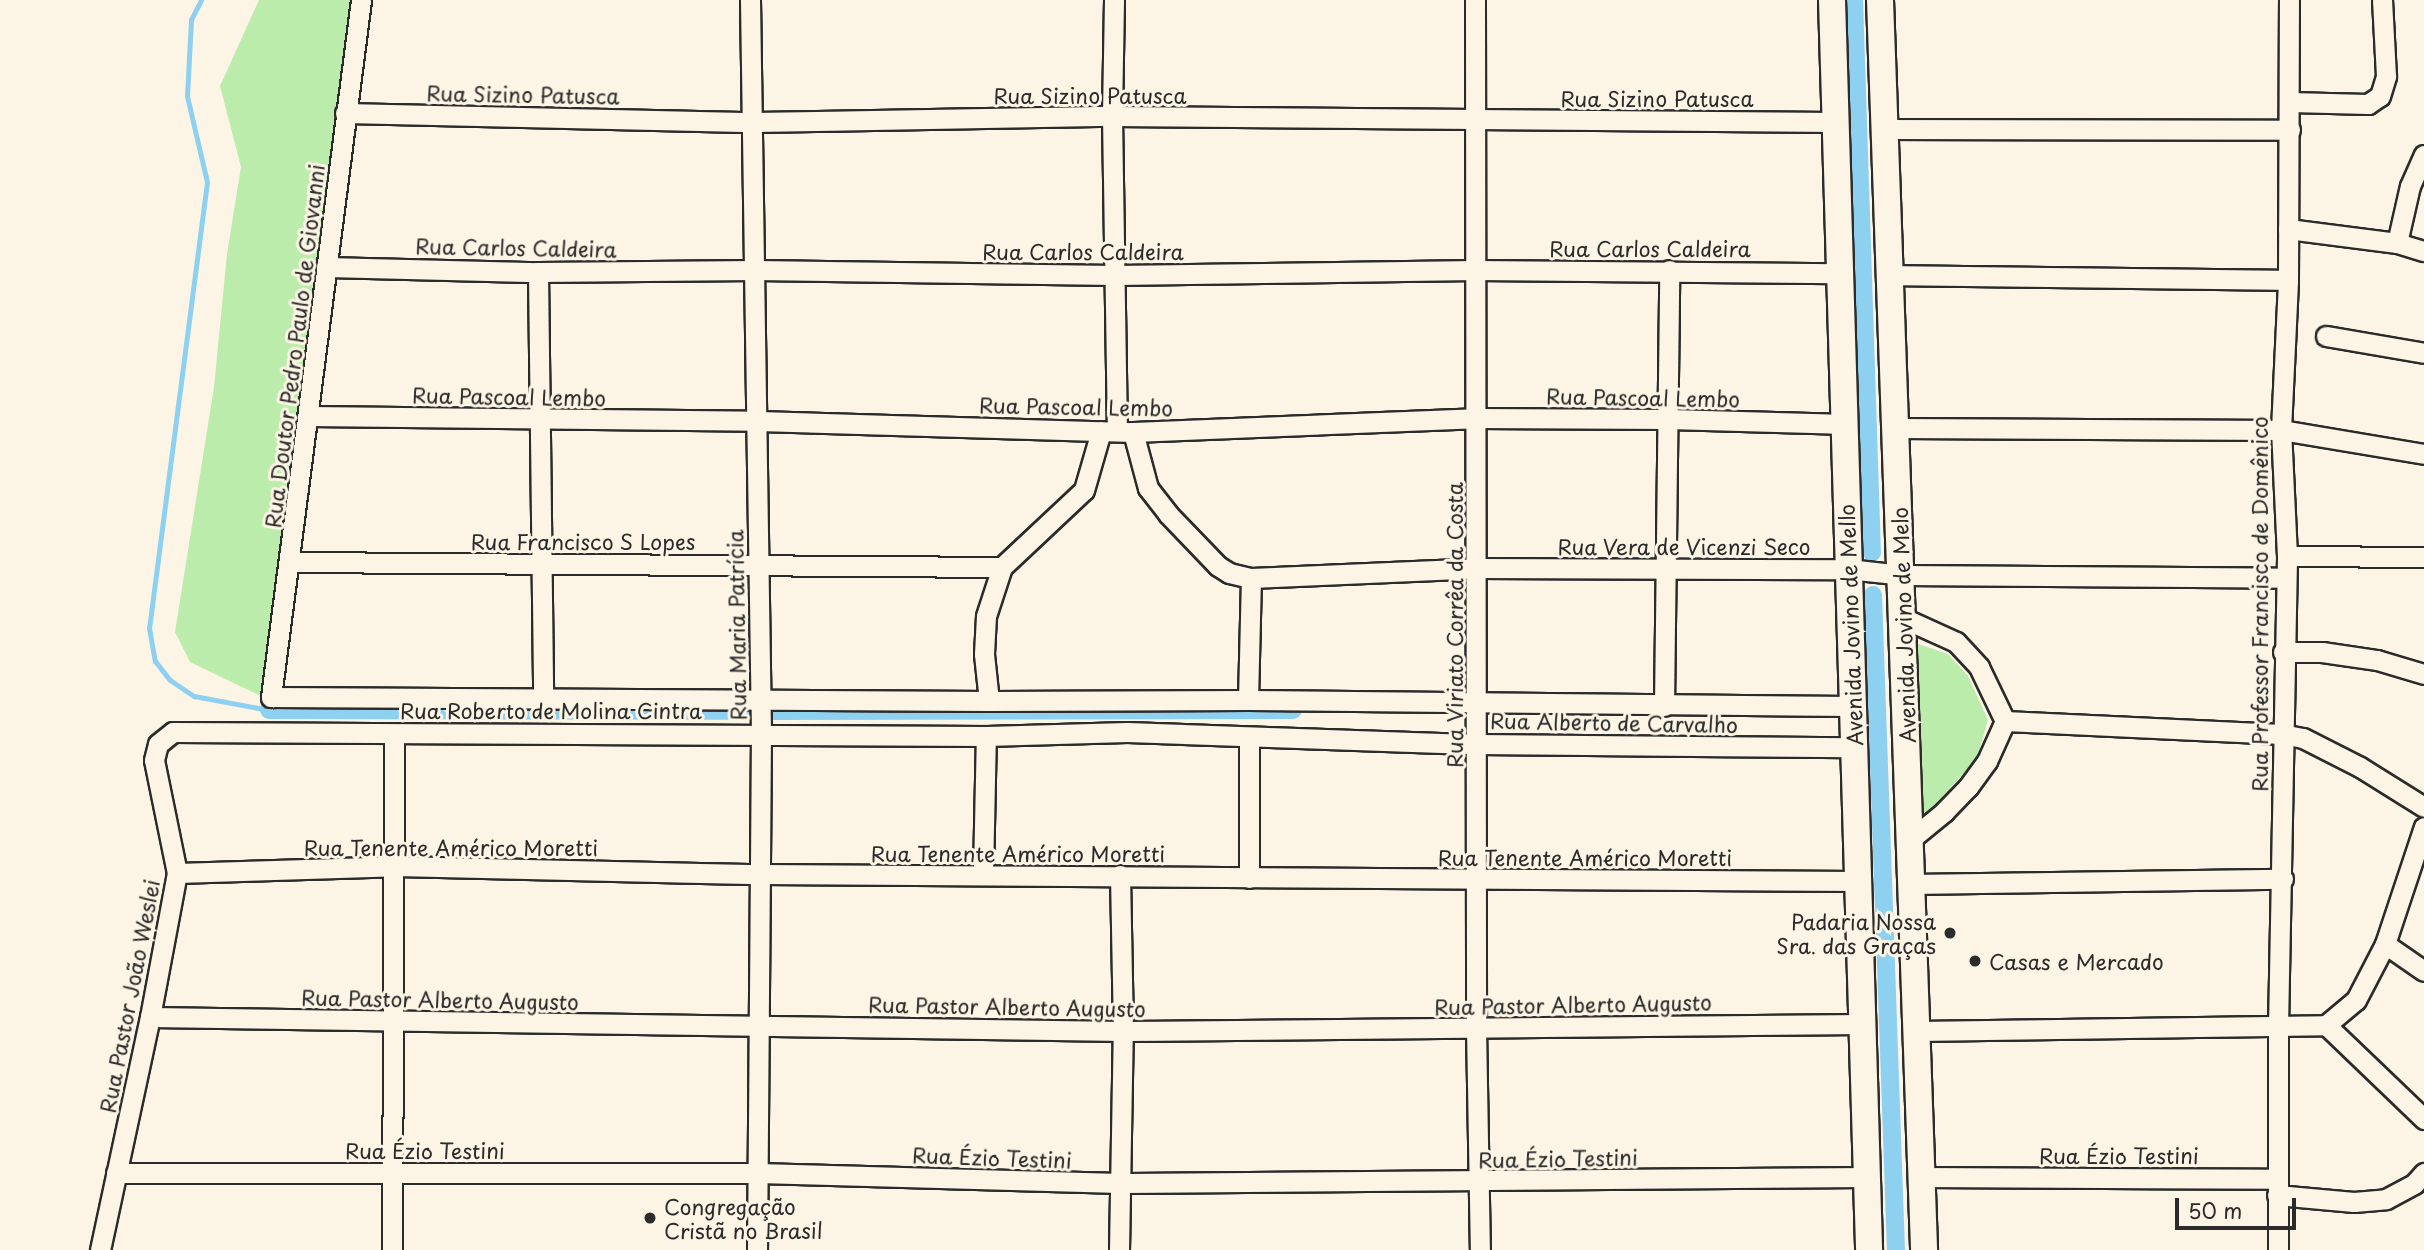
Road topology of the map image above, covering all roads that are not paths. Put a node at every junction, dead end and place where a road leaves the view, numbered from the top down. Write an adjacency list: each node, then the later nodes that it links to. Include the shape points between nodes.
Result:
1 (361, 0): 10 (street, Rua Doutor Pedro Paulo de Giovanni)
2 (750, 0): 13 (street, Rua Maria Patrícia)
3 (1114, 0): 11 (street)
4 (1475, 0): 12 (street, Rua Viriato Corrêa da Costa)
5 (1832, 0): 14 (main road, Avenida Jovino de Mello)
6 (1880, 0): 15 (main road, Avenida Jovino de Melo)
7 (2289, 0): 9 (street, Rua Professor Francisco de Domênico)
8 (2382, 0): 9 (street, via 2386,76 2380,96 2368,104)
9 (2290, 102): 16 (street, Rua Professor Francisco de Domênico)
10 (345, 113): 13 (street, Rua Sizino Patusca); 21 (street, Rua Doutor Pedro Paulo de Giovanni)
11 (1112, 116): 12 (street, Rua Sizino Patusca); 13 (street, Rua Sizino Patusca); 27 (street)
12 (1476, 119): 14 (street, Rua Sizino Patusca); 23 (street, Rua Viriato Corrêa da Costa)
13 (754, 122): 22 (street, Rua Maria Patrícia)
14 (1835, 122): 26 (main road, Avenida Jovino de Mello)
15 (1886, 130): 16 (street); 28 (main road, Avenida Jovino de Melo)
16 (2290, 130): 18 (street, Rua Professor Francisco de Domênico)
17 (2424, 155): 19 (street, via 2410,186)
18 (2288, 229): 19 (street); 29 (street, Rua Professor Francisco de Domênico)
19 (2397, 243): 20 (street)
20 (2424, 251)
21 (326, 267): 25 (street, Rua Carlos Caldeira); 32 (street, Rua Doutor Pedro Paulo de Giovanni)
22 (755, 270): 25 (street, Rua Carlos Caldeira); 27 (street, Rua Carlos Caldeira); 36 (street, Rua Maria Patrícia)
23 (1476, 270): 24 (street, Rua Carlos Caldeira); 27 (street, Rua Carlos Caldeira); 33 (street, Rua Viriato Corrêa da Costa)
24 (1669, 270): 26 (street, Rua Carlos Caldeira); 34 (street)
25 (538, 272): 35 (street)
26 (1839, 272): 37 (main road, Avenida Jovino de Mello)
27 (1115, 275): 40 (street)
28 (1891, 275): 29 (street); 38 (main road, Avenida Jovino de Melo)
29 (2288, 280): 39 (street, Rua Professor Francisco de Domênico)
30 (2326, 336): 31 (street)
31 (2424, 353)
32 (308, 416): 35 (street, Rua Pascoal Lembo); 44 (street, Rua Doutor Pedro Paulo de Giovanni)
33 (1475, 418): 34 (street, Rua Pascoal Lembo); 40 (street, Rua Pascoal Lembo); 48 (street, Rua Viriato Corrêa da Costa)
34 (1668, 419): 37 (street, Rua Pascoal Lembo); 49 (street)
35 (542, 421): 36 (street, Rua Pascoal Lembo); 45 (street)
36 (758, 421): 40 (street, Rua Pascoal Lembo); 46 (street, Rua Maria Patrícia)
37 (1843, 424): 50 (main road, Avenida Jovino de Mello)
38 (1897, 428): 39 (street); 51 (main road, Avenida Jovino de Melo)
39 (2281, 430): 41 (street); 42 (street, Rua Professor Francisco de Domênico)
40 (1117, 431): 47 (street, via 1084,490); 52 (street, via 1148,488 1209,558 1229,573)
41 (2424, 454)
42 (2287, 556): 43 (street); 53 (street, Rua Professor Francisco de Domênico)
43 (2424, 557)
44 (291, 562): 45 (street, Rua Francisco S Lopes); 57 (street, Rua Doutor Pedro Paulo de Giovanni)
45 (541, 563): 46 (street, Rua Francisco S Lopes); 58 (street)
46 (757, 565): 47 (street, Rua Francisco S Lopes); 64 (street, Rua Maria Patrícia)
47 (1002, 567): 60 (street, via 986,616)
48 (1477, 568): 49 (street, Rua Vera de Vicenzi Seco); 52 (street, Rua Vera de Vicenzi Seco); 61 (street, Rua Viriato Corrêa da Costa)
49 (1665, 569): 50 (street, Rua Vera de Vicenzi Seco); 62 (street)
50 (1848, 569): 51 (street, Rua Vera de Vicenzi Seco); 63 (main road, Avenida Jovino de Mello)
51 (1902, 575): 53 (street, Rua Vera de Vicenzi Seco); 54 (main road, Avenida Jovino de Melo)
52 (1251, 578): 59 (street)
53 (2285, 578): 55 (street, Rua Professor Francisco de Domênico)
54 (1903, 618): 65 (street, via 1956,642 1979,667); 75 (main road, Avenida Jovino de Melo)
55 (2283, 652): 56 (street, via 2377,660); 68 (street, Rua Professor Francisco de Domênico)
56 (2424, 674)
57 (271, 697): 58 (street, Rua Roberto de Molina Cintra)
58 (542, 697): 64 (street, Rua Roberto de Molina Cintra)
59 (1248, 700): 60 (street, Rua Roberto de Molina Cintra); 61 (street, Rua Alberto de Carvalho)
60 (989, 701): 64 (street, Rua Roberto de Molina Cintra)
61 (1476, 704): 62 (street, Rua Alberto de Carvalho); 71 (street, Rua Viriato Corrêa da Costa)
62 (1664, 706): 63 (street, Rua Alberto de Carvalho)
63 (1852, 706): 72 (main road, Avenida Jovino de Mello)
64 (760, 716): 67 (street, Rua Roberto de Molina Cintra); 69 (street, Rua Roberto de Molina Cintra); 78 (street, Rua Maria Patrícia)
65 (2006, 721): 68 (street); 75 (street, via 1968,787)
66 (189, 731): 67 (street, Rua Roberto de Molina Cintra); 77 (street, Rua Pastor João Weslei, via 164,738 154,761)
67 (394, 734): 76 (street)
68 (2282, 734): 73 (street, via 2328,749); 83 (street, Rua Professor Francisco de Domênico)
69 (986, 736): 70 (street, Rua Roberto de Molina Cintra, via 1127,732); 79 (street)
70 (1249, 737): 71 (street, Rua Alberto de Carvalho); 81 (street)
71 (1478, 744): 72 (street, Rua Alberto de Carvalho); 82 (street, Rua Viriato Corrêa da Costa)
72 (1853, 747): 84 (main road, Avenida Jovino de Mello)
73 (2424, 807)
74 (2424, 827): 86 (street)
75 (1911, 839): 85 (main road, Avenida Jovino de Melo)
76 (395, 866): 77 (street, Rua Tenente Américo Moretti); 78 (street, Rua Tenente Américo Moretti); 89 (street)
77 (177, 873): 88 (street, Rua Pastor João Weslei)
78 (761, 874): 79 (street, Rua Tenente Américo Moretti); 92 (street, Rua Maria Patrícia)
79 (983, 874): 80 (street, Rua Tenente Américo Moretti)
80 (1120, 876): 81 (street, Rua Tenente Américo Moretti); 95 (street)
81 (1249, 878): 82 (street, Rua Tenente Américo Moretti)
82 (1478, 879): 84 (street, Rua Tenente Américo Moretti); 93 (street, Rua Viriato Corrêa da Costa)
83 (2283, 879): 85 (street); 94 (street, Rua Professor Francisco de Domênico)
84 (1859, 881): 90 (main road, Avenida Jovino de Mello)
85 (1910, 884): 96 (main road, Avenida Jovino de Melo)
86 (2385, 944): 87 (street); 91 (street, via 2356,1000)
87 (2424, 971)
88 (150, 1017): 89 (street, Rua Pastor Alberto Augusto); 98 (street, Rua Pastor João Weslei)
89 (393, 1022): 92 (street, Rua Pastor Alberto Augusto); 99 (street)
90 (1863, 1024): 93 (street, Rua Pastor Alberto Augusto); 102 (main road, Avenida Jovino de Mello)
91 (2326, 1025): 94 (street); 97 (street)
92 (758, 1026): 95 (street, Rua Pastor Alberto Augusto); 100 (street, Rua Maria Patrícia)
93 (1476, 1027): 95 (street, Rua Pastor Alberto Augusto); 104 (street, Rua Viriato Corrêa da Costa)
94 (2278, 1027): 96 (street); 106 (street, Rua Professor Francisco de Domênico)
95 (1123, 1031): 105 (street)
96 (1917, 1031): 103 (main road, Avenida Jovino de Melo)
97 (2424, 1119)
98 (116, 1173): 99 (street, Rua Ézio Testini); 107 (street, Rua Pastor João Weslei)
99 (394, 1173): 100 (street, Rua Ézio Testini); 108 (street)
100 (758, 1173): 105 (street, Rua Ézio Testini); 109 (street, Rua Maria Patrícia)
101 (2424, 1173): 106 (street, Rua Ézio Testini, via 2386,1199 2354,1202)
102 (1867, 1177): 104 (street, Rua Ézio Testini); 112 (main road, Avenida Jovino de Mello)
103 (1920, 1177): 106 (street, Rua Ézio Testini); 113 (main road, Avenida Jovino de Melo)
104 (1480, 1182): 105 (street, Rua Ézio Testini); 111 (street, Rua Viriato Corrêa da Costa)
105 (1119, 1183): 110 (street)
106 (2277, 1187): 114 (street, Rua Professor Francisco de Domênico)
107 (100, 1250)
108 (392, 1250)
109 (757, 1250)
110 (1119, 1250)
111 (1480, 1250)
112 (1870, 1250)
113 (1924, 1250)
114 (2278, 1250)

